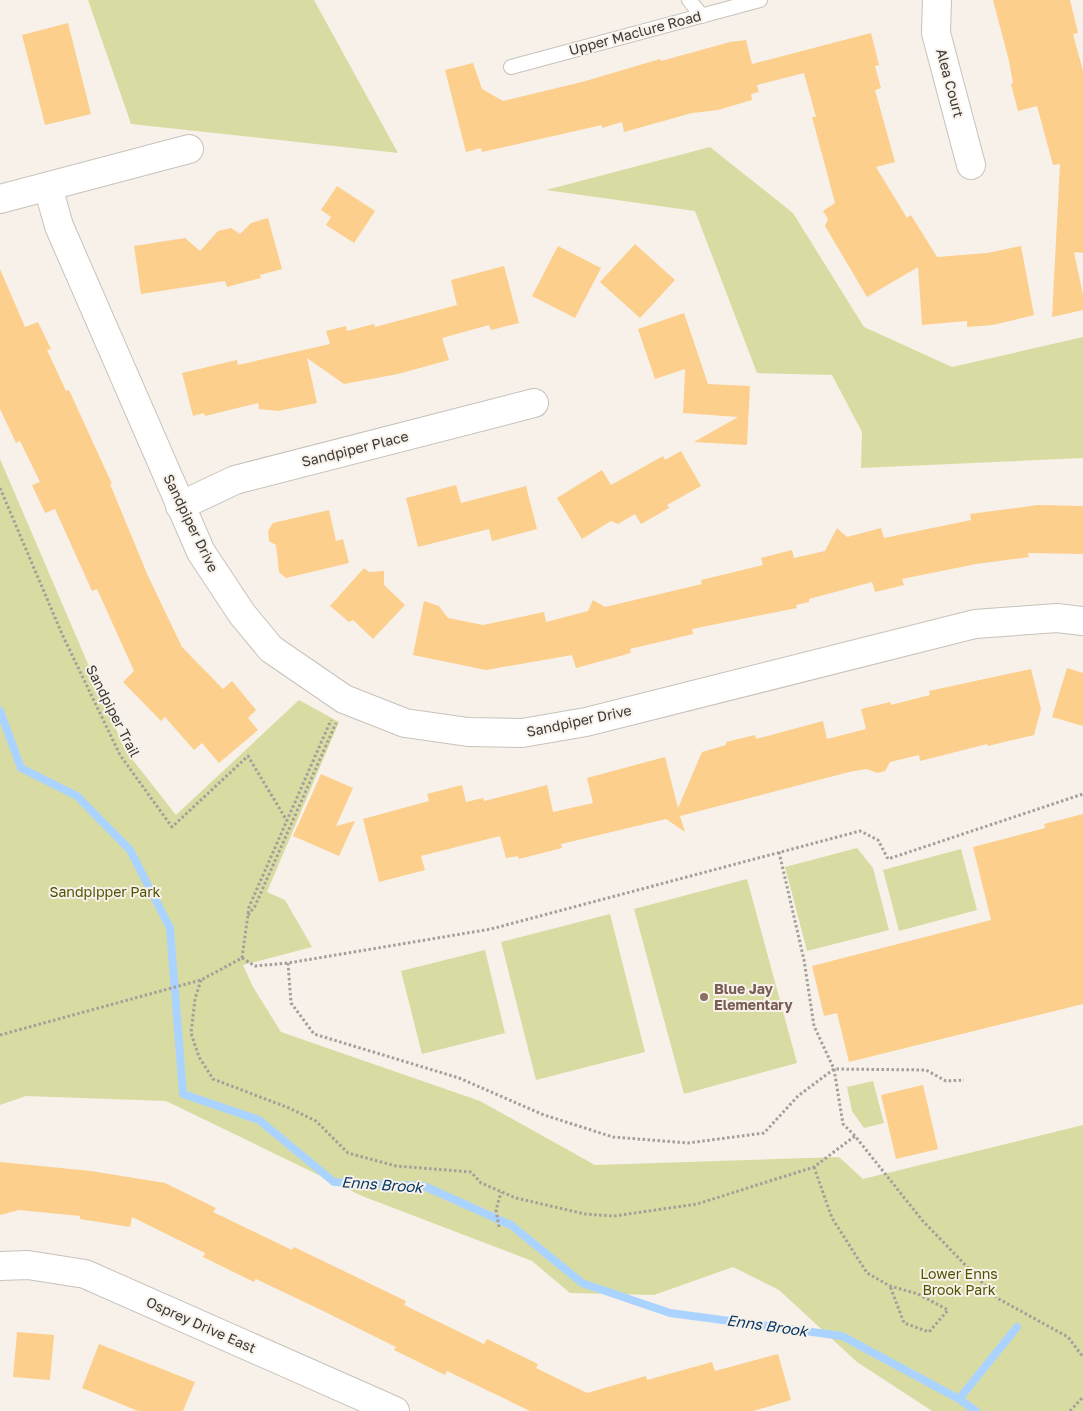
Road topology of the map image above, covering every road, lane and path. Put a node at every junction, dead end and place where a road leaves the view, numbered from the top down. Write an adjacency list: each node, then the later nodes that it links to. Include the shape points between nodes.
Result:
1 (688, 0): 4 (lane)
2 (760, 0): 4 (lane, Upper Maclure Road)
3 (937, 0): 7 (street, Alea Court, via 936,33)
4 (702, 16): 5 (lane, Upper Maclure Road)
5 (511, 67)
6 (190, 149): 8 (street)
7 (971, 165)
8 (48, 187): 9 (street); 12 (street, Sandpiper Drive, via 59,226)
9 (0, 200)
10 (534, 403): 12 (street, Sandpiper Place, via 235,480)
11 (0, 488): 15 (path, Sandpiper Trail, via 62,634 120,755 172,827 248,756)
12 (180, 506): 13 (street, Sandpiper Drive, via 202,552 242,614 271,649 344,699 405,723 468,732 522,733 586,722 975,624 1057,618)
13 (1083, 621)
14 (1083, 794): 16 (path, via 888,859 878,840 860,831)
15 (287, 821): 17 (path); 17 (path, via 330,721 337,715)
16 (779, 852): 19 (path, via 491,929); 22 (path, via 804,960 814,1026)
17 (248, 916): 18 (path)
18 (242, 958): 19 (path, via 255,966); 20 (path)
19 (288, 963): 22 (path, via 291,1003 314,1034 459,1078 544,1115 613,1136 688,1143 764,1132 798,1096)
20 (201, 980): 21 (path); 26 (path, via 191,1033 199,1057 213,1079 289,1108 316,1122 348,1153 396,1166 471,1172 482,1183)
21 (0, 1035)
22 (834, 1069): 23 (path, via 926,1070 946,1081); 24 (path, via 843,1124)
23 (964, 1080)
24 (855, 1136): 25 (path); 30 (path, via 922,1220 997,1298 1068,1337)
25 (814, 1167): 26 (path, via 697,1204 614,1216 586,1214); 29 (path, via 832,1218 867,1273)
26 (500, 1192): 27 (path, via 496,1210)
27 (499, 1227)
28 (0, 1266): 32 (street, Osprey Drive East, via 28,1265 85,1274)
29 (890, 1286): 29 (path, via 918,1294 948,1310 929,1332 904,1323)
30 (1083, 1358)
31 (1083, 1397): 33 (path)
32 (395, 1411)
33 (1070, 1411)

